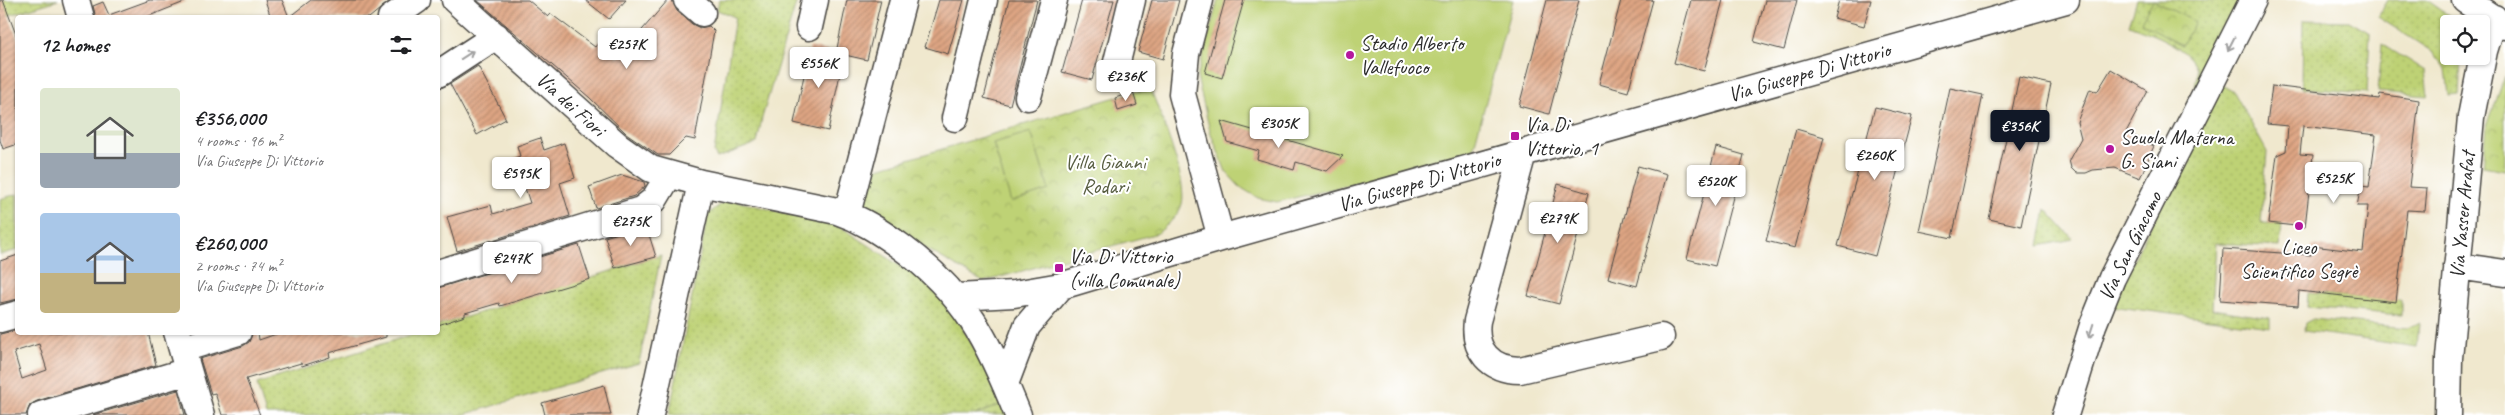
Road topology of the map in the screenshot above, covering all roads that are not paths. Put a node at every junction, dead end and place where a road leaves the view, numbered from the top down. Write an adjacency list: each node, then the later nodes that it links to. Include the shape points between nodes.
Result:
1 (417, 0): 13 (street)
2 (455, 0): 16 (street, Via dei Fiori)
3 (815, 0): 15 (street)
4 (904, 0): 19 (street)
5 (916, 0): 19 (street)
6 (984, 0): 21 (street)
7 (1054, 0): 20 (street)
8 (1132, 0): 17 (street)
9 (1200, 0): 27 (street, via 1186,54 1182,94)
10 (2066, 0): 23 (street, Via Giuseppe Di Vittorio)
11 (2465, 0): 14 (street)
12 (2251, 1): 46 (street, Via San Giacomo, one-way to 46, via 2112,278 2093,325)
13 (395, 15)
14 (2500, 22): 28 (street, Via Yasser Arafat, via 2484,51 2470,117)
15 (809, 28)
16 (496, 36): 18 (street, one-way to 16); 24 (street, Via dei Fiori, via 617,145 651,169)
17 (1115, 70)
18 (440, 73)
19 (886, 94): 22 (street); 26 (street)
20 (1028, 97)
21 (956, 118)
22 (885, 125)
23 (1523, 153): 27 (street, Via Giuseppe Di Vittorio); 39 (street, via 1477,321 1475,334 1478,346 1487,358 1502,368 1520,370)
24 (669, 175): 25 (street, Via dei Fiori); 29 (street, via 654,200 641,210)
25 (700, 183): 26 (street, Via dei Fiori); 44 (street)
26 (847, 214): 33 (street, Via dei Fiori, via 866,222 921,261)
27 (1221, 238): 31 (street, Via Giuseppe Di Vittorio)
28 (2458, 266): 30 (street); 47 (street, Via Yasser Arafat, via 2449,358)
29 (440, 272)
30 (2505, 273)
31 (1061, 286): 32 (street, Via Giuseppe Di Vittorio); 36 (street)
32 (1014, 294): 33 (street, Via Giuseppe Di Vittorio); 37 (street, via 996,310)
33 (957, 297): 37 (street, Via dei Fiori)
34 (15, 315): 35 (street)
35 (0, 319)
36 (1027, 326): 37 (street); 41 (street)
37 (981, 333): 41 (street, Via dei Fiori)
38 (229, 335): 40 (street)
39 (1661, 337)
40 (183, 351): 42 (street); 43 (street)
41 (1005, 384): 45 (street, Via dei Fiori)
42 (42, 415)
43 (201, 415)
44 (650, 415)
45 (1018, 415)
46 (2065, 415)
47 (2448, 415)

